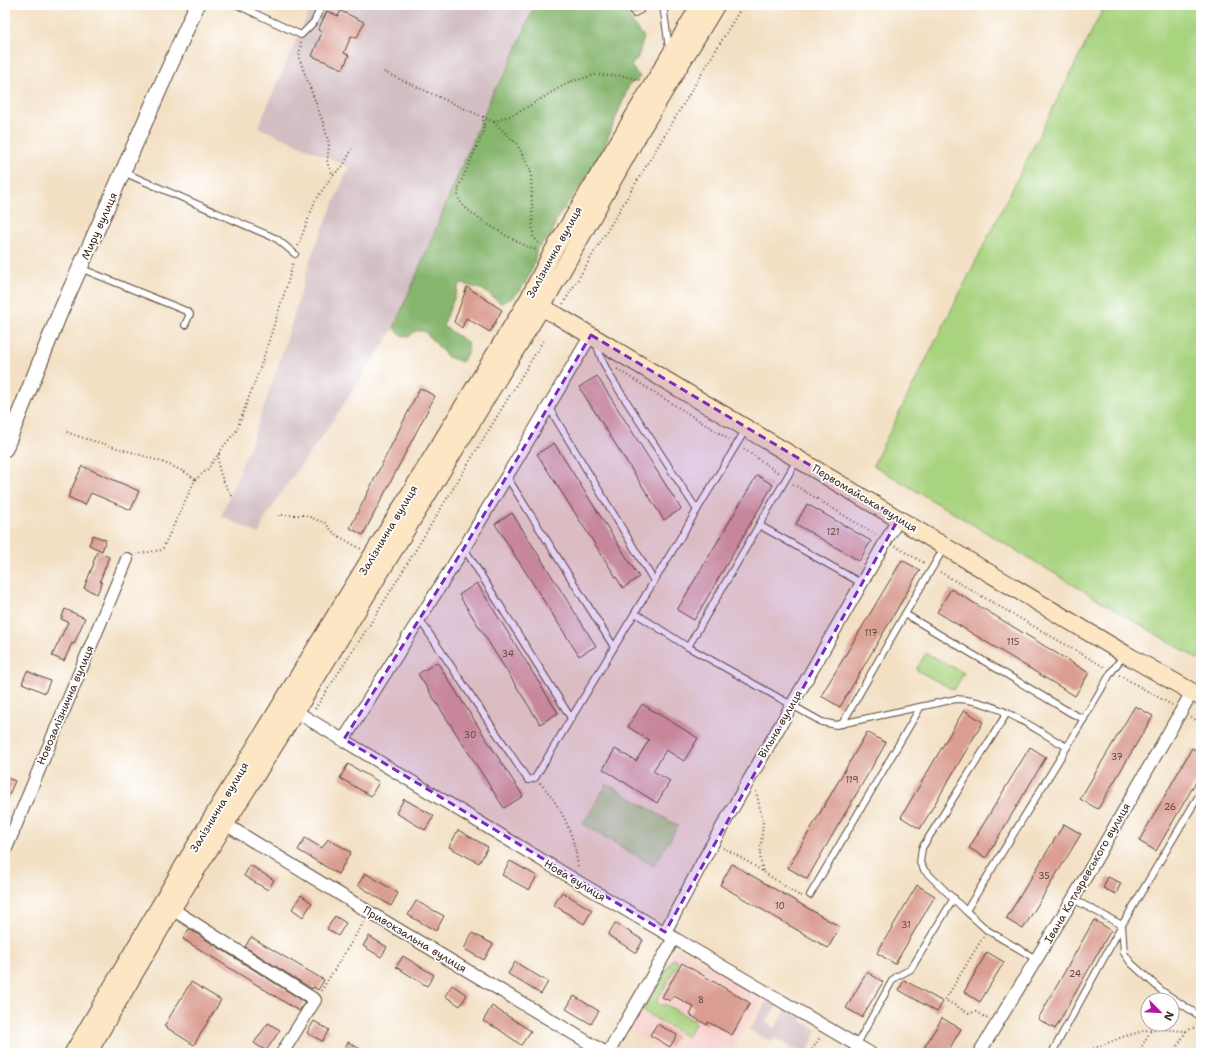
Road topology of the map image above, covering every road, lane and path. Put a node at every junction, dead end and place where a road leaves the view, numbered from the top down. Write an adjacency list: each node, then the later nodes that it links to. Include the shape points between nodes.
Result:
1 (196, 5): 15 (street, Миру вулиця)
2 (237, 5): 8 (lane)
3 (322, 5): 8 (lane, via 314,22)
4 (662, 5): 9 (lane)
5 (700, 5): 9 (main road, Залізнична вулиця)
6 (716, 5): 21 (main road, Залізнична вулиця)
7 (743, 5): 22 (path)
8 (301, 35): 16 (path, via 299,58 324,125 329,144 328,162)
9 (670, 55): 11 (main road, Залізнична вулиця)
10 (384, 72): 12 (path)
11 (653, 83): 13 (path, via 623,76 595,74 569,82 519,112); 21 (main road, Залізнична вулиця, via 552,253)
12 (483, 116): 13 (path); 18 (path, via 484,130 459,186 458,196 462,205 480,219 536,250)
13 (494, 122): 17 (path, via 517,144 531,171 533,236)
14 (352, 149): 16 (path, via 343,166)
15 (122, 172): 19 (lane, via 277,239); 20 (street, Миру вулиця)
16 (333, 175): 19 (path, via 315,201)
17 (544, 248)
18 (540, 249)
19 (295, 254): 32 (path, via 286,290 236,431)
20 (80, 268): 23 (lane, via 186,311 190,314); 31 (street, Миру вулиця)
21 (534, 304): 24 (main road, Первомайська вулиця); 45 (main road, Залізнична вулиця); 61 (main road, Залізнична вулиця)
22 (561, 307)
23 (185, 325)
24 (593, 336): 26 (lane); 27 (street); 28 (main road, Первомайська вулиця)
25 (542, 341): 61 (path, via 376,615)
26 (602, 360): 30 (path); 38 (lane)
27 (548, 406): 34 (street); 48 (lane)
28 (747, 427): 30 (lane); 33 (main road, Первомайська вулиця)
29 (67, 432): 36 (path, via 157,461 190,474)
30 (736, 444): 35 (path); 38 (lane)
31 (5, 449)
32 (219, 453): 36 (path, via 208,469); 37 (path, via 217,464 220,475)
33 (798, 458): 35 (lane); 40 (main road, Первомайська вулиця)
34 (507, 477): 44 (street); 53 (lane)
35 (786, 478): 41 (lane); 42 (path, via 799,489)
36 (195, 480): 46 (path, via 162,550 135,554)
37 (232, 496)
38 (697, 510): 48 (lane)
39 (278, 515): 45 (path, via 305,515 325,523 344,541)
40 (899, 518): 42 (street, Вільна вулиця); 43 (main road, Первомайська вулиця)
41 (759, 525): 49 (lane); 54 (lane)
42 (885, 541): 47 (path); 49 (street, Вільна вулиця)
43 (945, 546): 47 (lane); 55 (main road, Первомайська вулиця)
44 (464, 548): 52 (street); 63 (lane)
45 (373, 556): 61 (main road, Залізнична вулиця)
46 (127, 560): 74 (street, Новозалізнична вулиця)
47 (932, 568): 51 (lane); 56 (path)
48 (654, 581): 50 (lane)
49 (861, 583): 58 (street, Вільна вулиця)
50 (635, 613): 53 (lane); 54 (lane)
51 (905, 614): 64 (lane); 66 (lane)
52 (420, 620): 67 (street); 70 (lane, via 528,780)
53 (614, 647): 63 (lane)
54 (688, 647): 58 (lane)
55 (1125, 654): 56 (lane); 57 (main road, Первомайська вулиця)
56 (1112, 671): 60 (path); 64 (lane)
57 (1197, 694): 60 (street, Івана Котляревського вулиця)
58 (791, 706): 66 (lane, via 822,722); 69 (street, Вільна вулиця)
59 (920, 708): 62 (lane, via 956,699 989,704); 66 (lane); 77 (lane)
60 (1181, 710): 65 (path); 79 (street, Івана Котляревського вулиця)
61 (296, 711): 67 (street, Нова вулиця); 72 (main road, Залізнична вулиця); 99 (main road, Залізнична вулиця)
62 (1007, 713): 68 (lane); 78 (lane, via 922,848 920,863)
63 (571, 718): 70 (lane)
64 (1084, 719): 68 (lane)
65 (1201, 723)
66 (842, 724)
67 (344, 739): 76 (street, Нова вулиця)
68 (1067, 747): 81 (lane)
69 (750, 777): 73 (street, Вільна вулиця); 75 (path, via 756,790 763,822 760,856)
70 (535, 778): 76 (path, via 554,798 568,826 576,851)
71 (1201, 792): 83 (lane)
72 (225, 824): 80 (main road, Залізнична вулиця); 82 (street, Привокзальна вулиця)
73 (710, 848): 75 (path, via 722,847 744,858); 85 (street, Вільна вулиця)
74 (5, 851)
75 (763, 873): 77 (path, via 800,896)
76 (580, 883): 85 (street, Нова вулиця)
77 (810, 895)
78 (954, 898): 81 (lane); 96 (lane, via 911,969 892,981)
79 (1073, 899): 83 (lane); 86 (street, Івана Котляревського вулиця)
80 (172, 910): 87 (street); 100 (main road, Залізнична вулиця)
81 (966, 911): 84 (lane)
82 (369, 912): 87 (path); 101 (street, Привокзальна вулиця)
83 (1122, 925): 88 (lane, via 1124,953 1131,963 1162,991); 97 (lane)
84 (987, 930): 86 (lane); 89 (path, via 945,1000 969,1013 977,1012)
85 (669, 935): 91 (street, Нова вулиця); 101 (street, Вільна вулиця)
86 (1036, 959): 89 (street, Івана Котляревського вулиця)
87 (316, 1000): 98 (street)
88 (1201, 1017)
89 (996, 1023): 104 (street, Івана Котляревського вулиця)
90 (1201, 1025): 93 (path)
91 (826, 1027): 96 (street, Нова вулиця); 102 (path)
92 (1180, 1031): 93 (path)
93 (1186, 1031): 107 (path)
94 (1142, 1032): 105 (path)
95 (1150, 1032): 106 (path)
96 (854, 1049): 103 (street, Нова вулиця)
97 (1054, 1049)
98 (288, 1051)
99 (73, 1053)
100 (88, 1053)
101 (607, 1053)
102 (810, 1053)
103 (870, 1053)
104 (979, 1053)
105 (1082, 1053)
106 (1138, 1053)
107 (1174, 1053)

